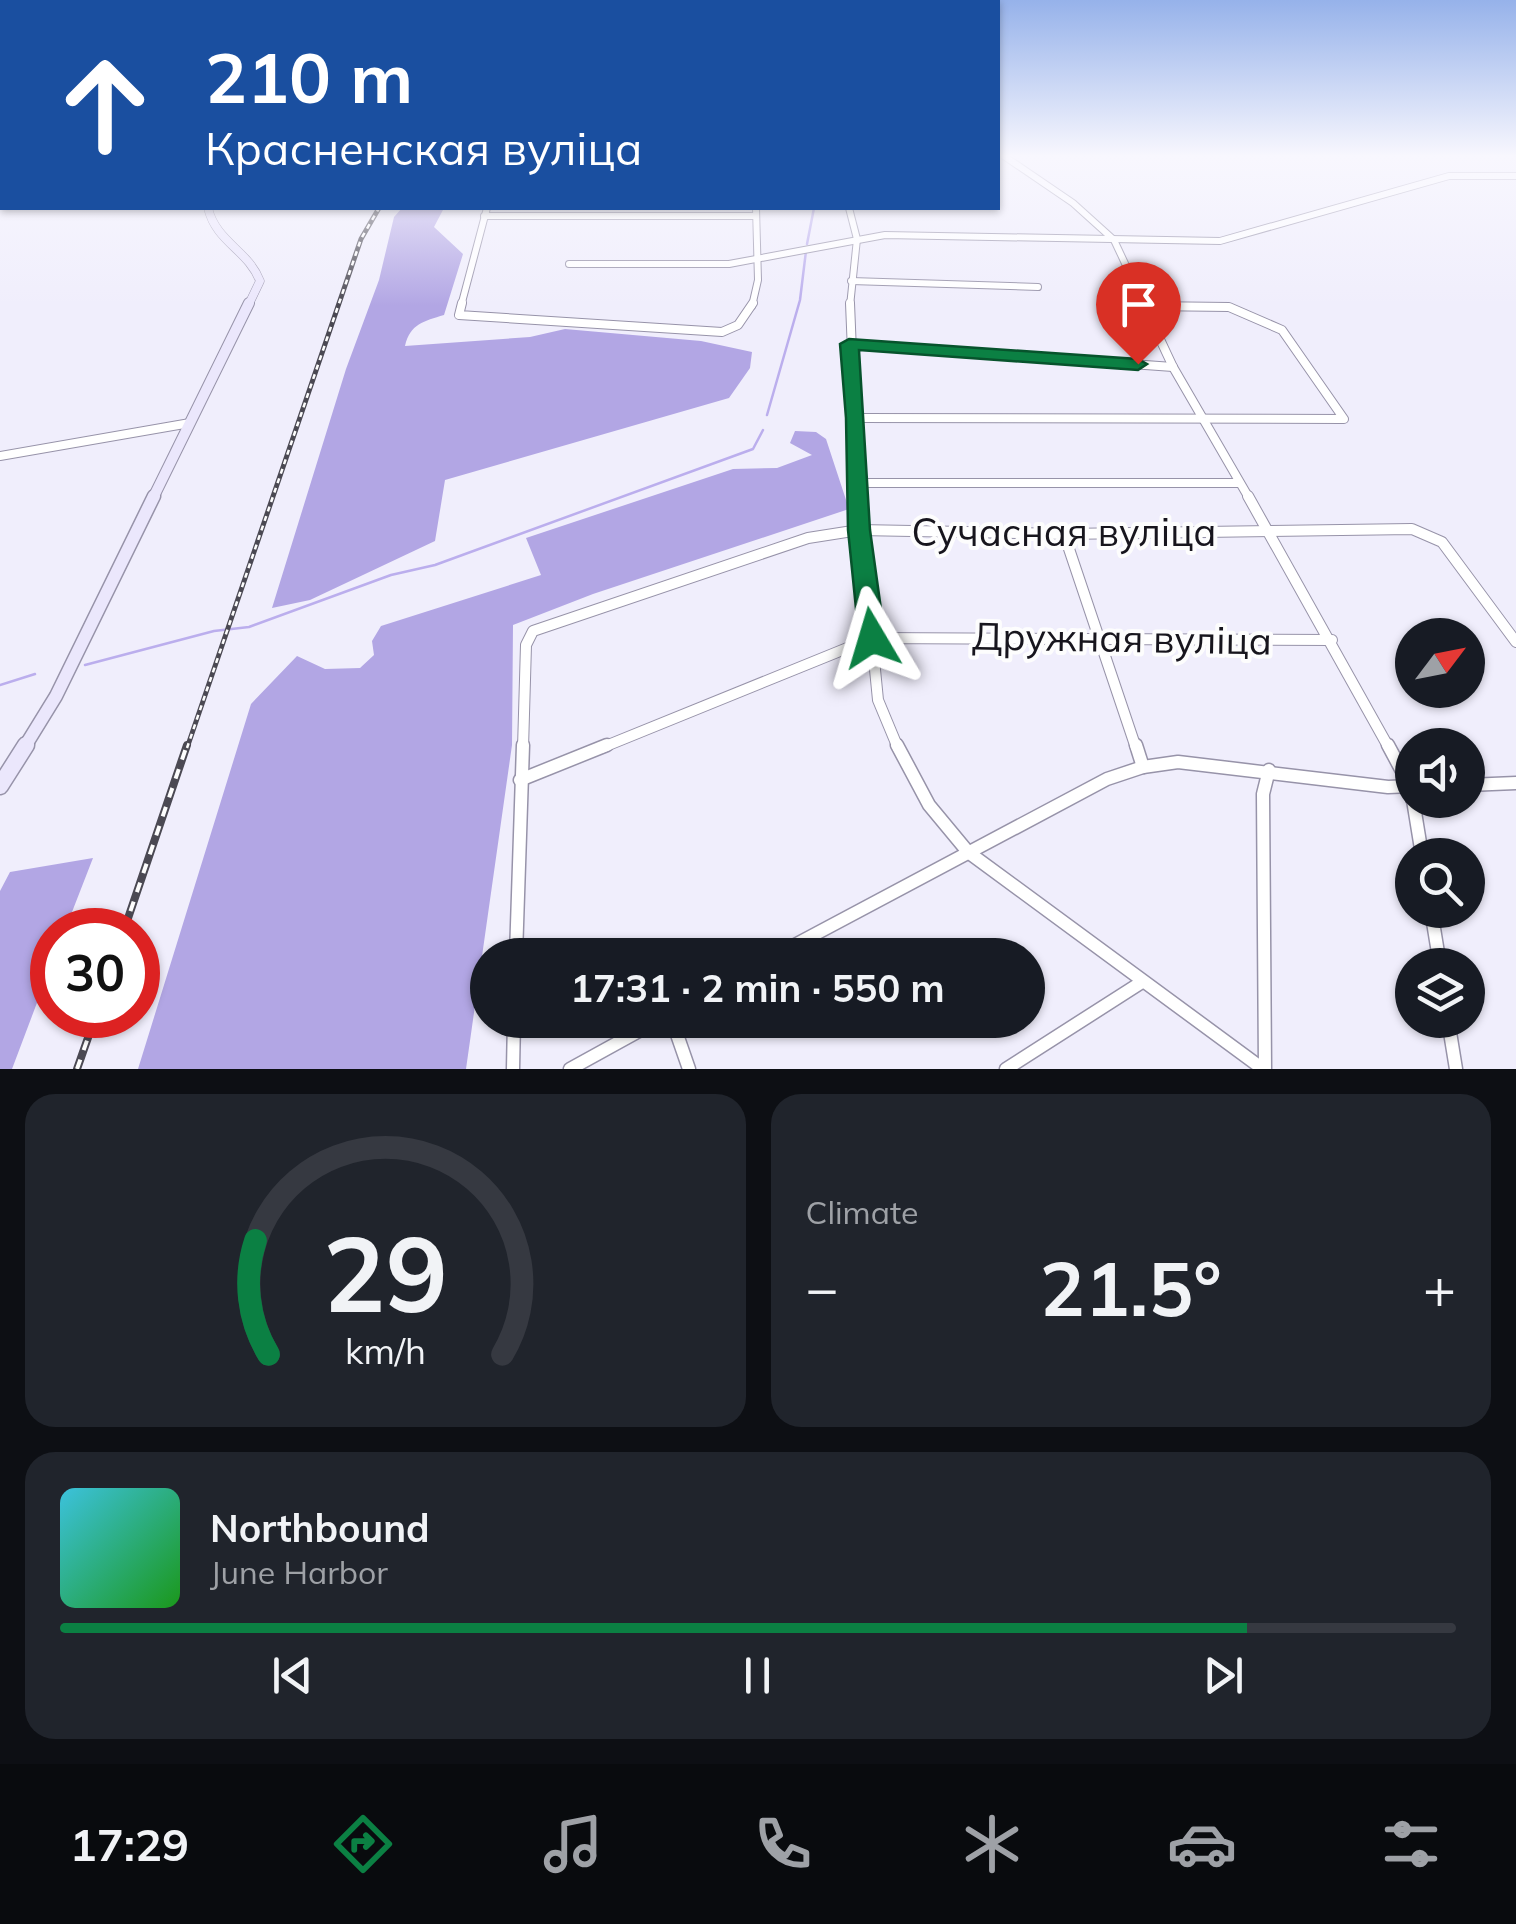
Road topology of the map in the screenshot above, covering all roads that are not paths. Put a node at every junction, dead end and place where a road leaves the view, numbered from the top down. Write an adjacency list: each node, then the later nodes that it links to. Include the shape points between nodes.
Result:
1 (1077, 206): 8 (street)
2 (1342, 206): 8 (street, via 1220,240)
3 (208, 210): 18 (street, via 214,233 258,269 260,280)
4 (850, 210): 7 (street)
5 (485, 212): 6 (street); 9 (street, via 460,315 735,329 750,314)
6 (756, 212): 9 (street)
7 (857, 239): 8 (street, via 975,234); 9 (street); 11 (street)
8 (1114, 240): 13 (street)
9 (760, 257): 10 (street, via 729,264)
10 (569, 264)
11 (851, 281): 12 (street); 14 (street)
12 (1038, 288)
13 (1146, 306): 15 (street); 17 (street, via 1228,308 1282,330 1344,419)
14 (849, 344): 15 (street); 16 (street)
15 (1174, 367): 17 (street)
16 (856, 418): 17 (street); 20 (street)
17 (1205, 418): 21 (street)
18 (190, 423): 19 (street); 35 (street, via 56,696)
19 (0, 456)
20 (858, 483): 21 (street, Сучасная вуліца); 22 (street)
21 (1238, 484): 23 (street)
22 (859, 530): 24 (street, Сучасная вуліца); 25 (street); 32 (street, Сучасная вуліца, via 791,544 532,631)
23 (1269, 532): 24 (street, Сучасная вуліца); 26 (street); 28 (street, Сучасная вуліца, via 1430,534)
24 (1064, 534): 27 (street)
25 (872, 638): 27 (street, Дружная вуліца); 32 (street, Дружная вуліца); 37 (street, via 878,700 909,773)
26 (1332, 640): 27 (street, Дружная вуліца); 29 (street)
27 (1101, 641): 30 (street)
28 (1516, 642)
29 (1395, 760)
30 (1142, 766): 31 (street, via 1178,762); 37 (street)
31 (1269, 770): 36 (street); 49 (street, via 1263,794)
32 (520, 780): 38 (street)
33 (1516, 783): 34 (street)
34 (1485, 784)
35 (0, 786)
36 (1395, 789)
37 (968, 852): 39 (street); 40 (street)
38 (516, 938)
39 (808, 938)
40 (1142, 982): 48 (street); 49 (street)
41 (514, 1038): 45 (street)
42 (626, 1038): 46 (street)
43 (678, 1038): 47 (street)
44 (1451, 1038): 50 (street)
45 (514, 1069)
46 (570, 1069)
47 (689, 1069)
48 (1006, 1069)
49 (1264, 1069)
50 (1456, 1069)

